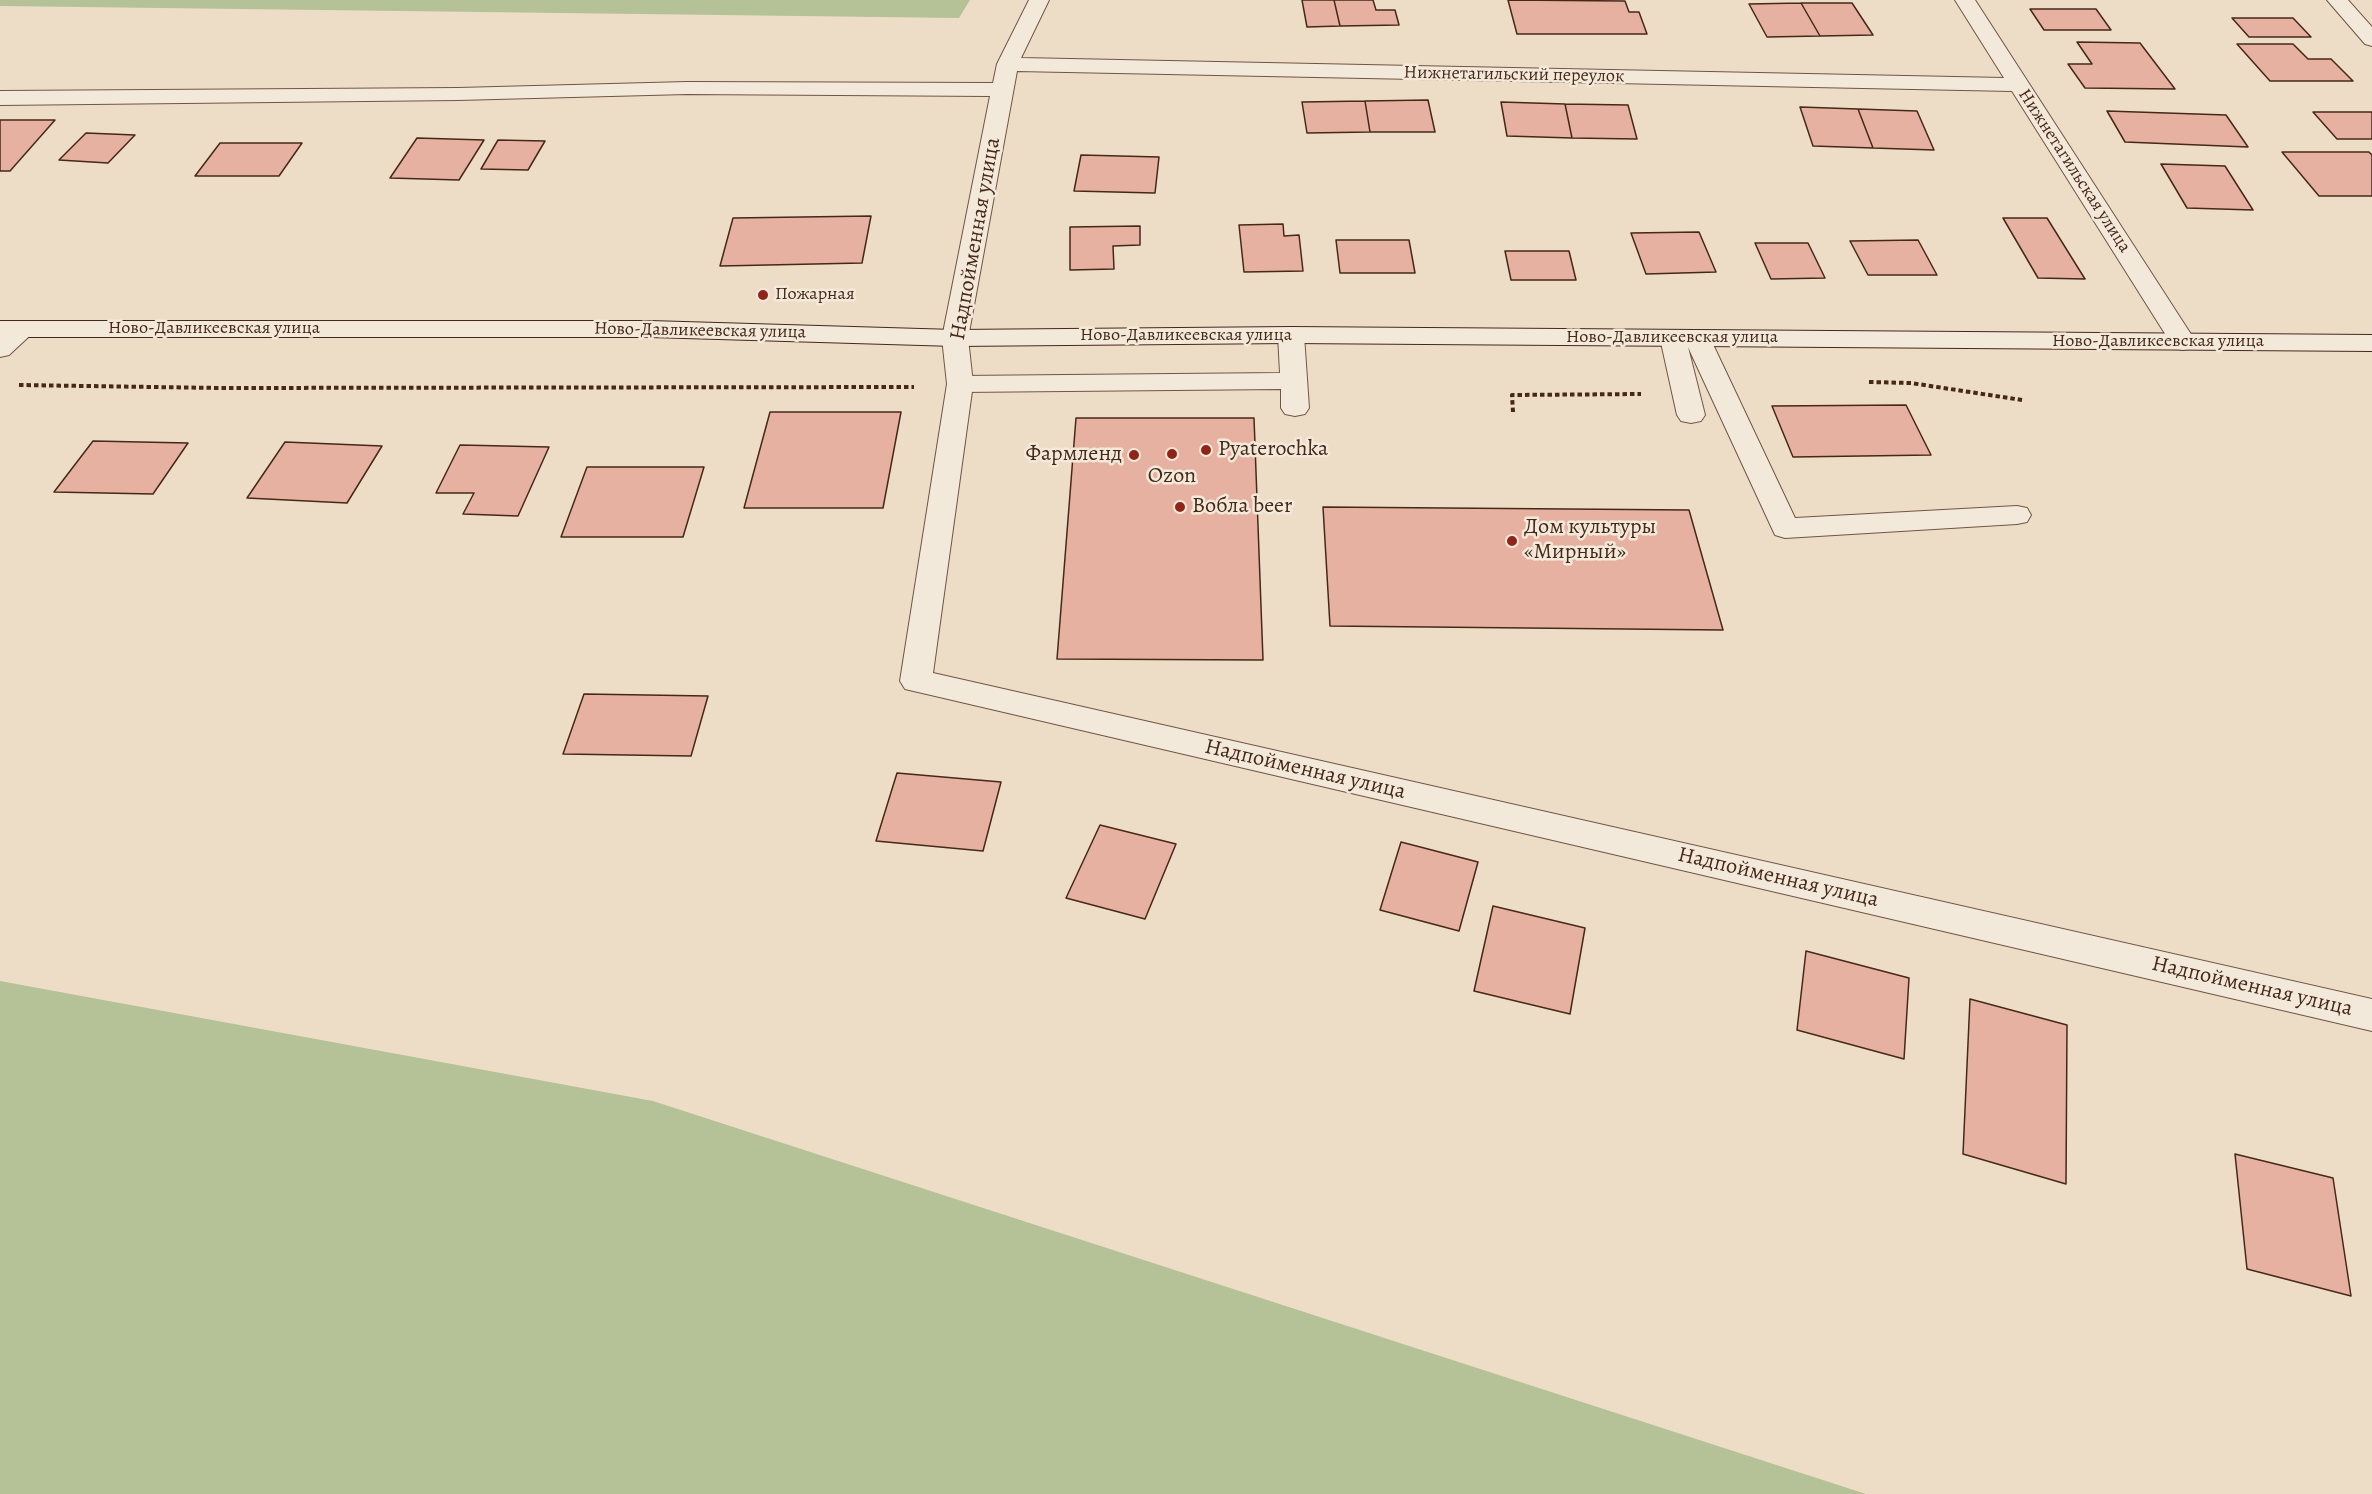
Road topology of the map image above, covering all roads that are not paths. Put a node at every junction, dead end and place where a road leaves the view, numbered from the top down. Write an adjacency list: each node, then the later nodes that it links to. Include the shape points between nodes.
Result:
1 (1039, 0): 5 (street, Надпойменная улица)
2 (1965, 0): 6 (street, Нижнетагильская улица)
3 (2337, 0): 4 (street)
4 (2372, 40)
5 (1005, 77): 6 (street, Нижнетагильский переулок); 7 (street, Нижнетагильский переулок, via 458,94); 10 (street, Надпойменная улица)
6 (2020, 86): 12 (street, Нижнетагильская улица)
7 (0, 98)
8 (12, 330): 10 (street, Ново-Давликеевская улица, via 650,329); 14 (street)
9 (1291, 335): 10 (street, Ново-Давликеевская улица); 11 (street, Ново-Давликеевская улица); 15 (street)
10 (955, 338): 16 (street, Надпойменная улица)
11 (1685, 338): 12 (street, Ново-Давликеевская улица); 18 (street); 19 (street, via 1785,528)
12 (2183, 342): 13 (street, Ново-Давликеевская улица)
13 (2372, 344)
14 (0, 349)
15 (1294, 381): 16 (street); 17 (street)
16 (960, 384): 20 (street, Надпойменная улица, via 916,681)
17 (1295, 408)
18 (1691, 415)
19 (2017, 515)
20 (2372, 1015)

